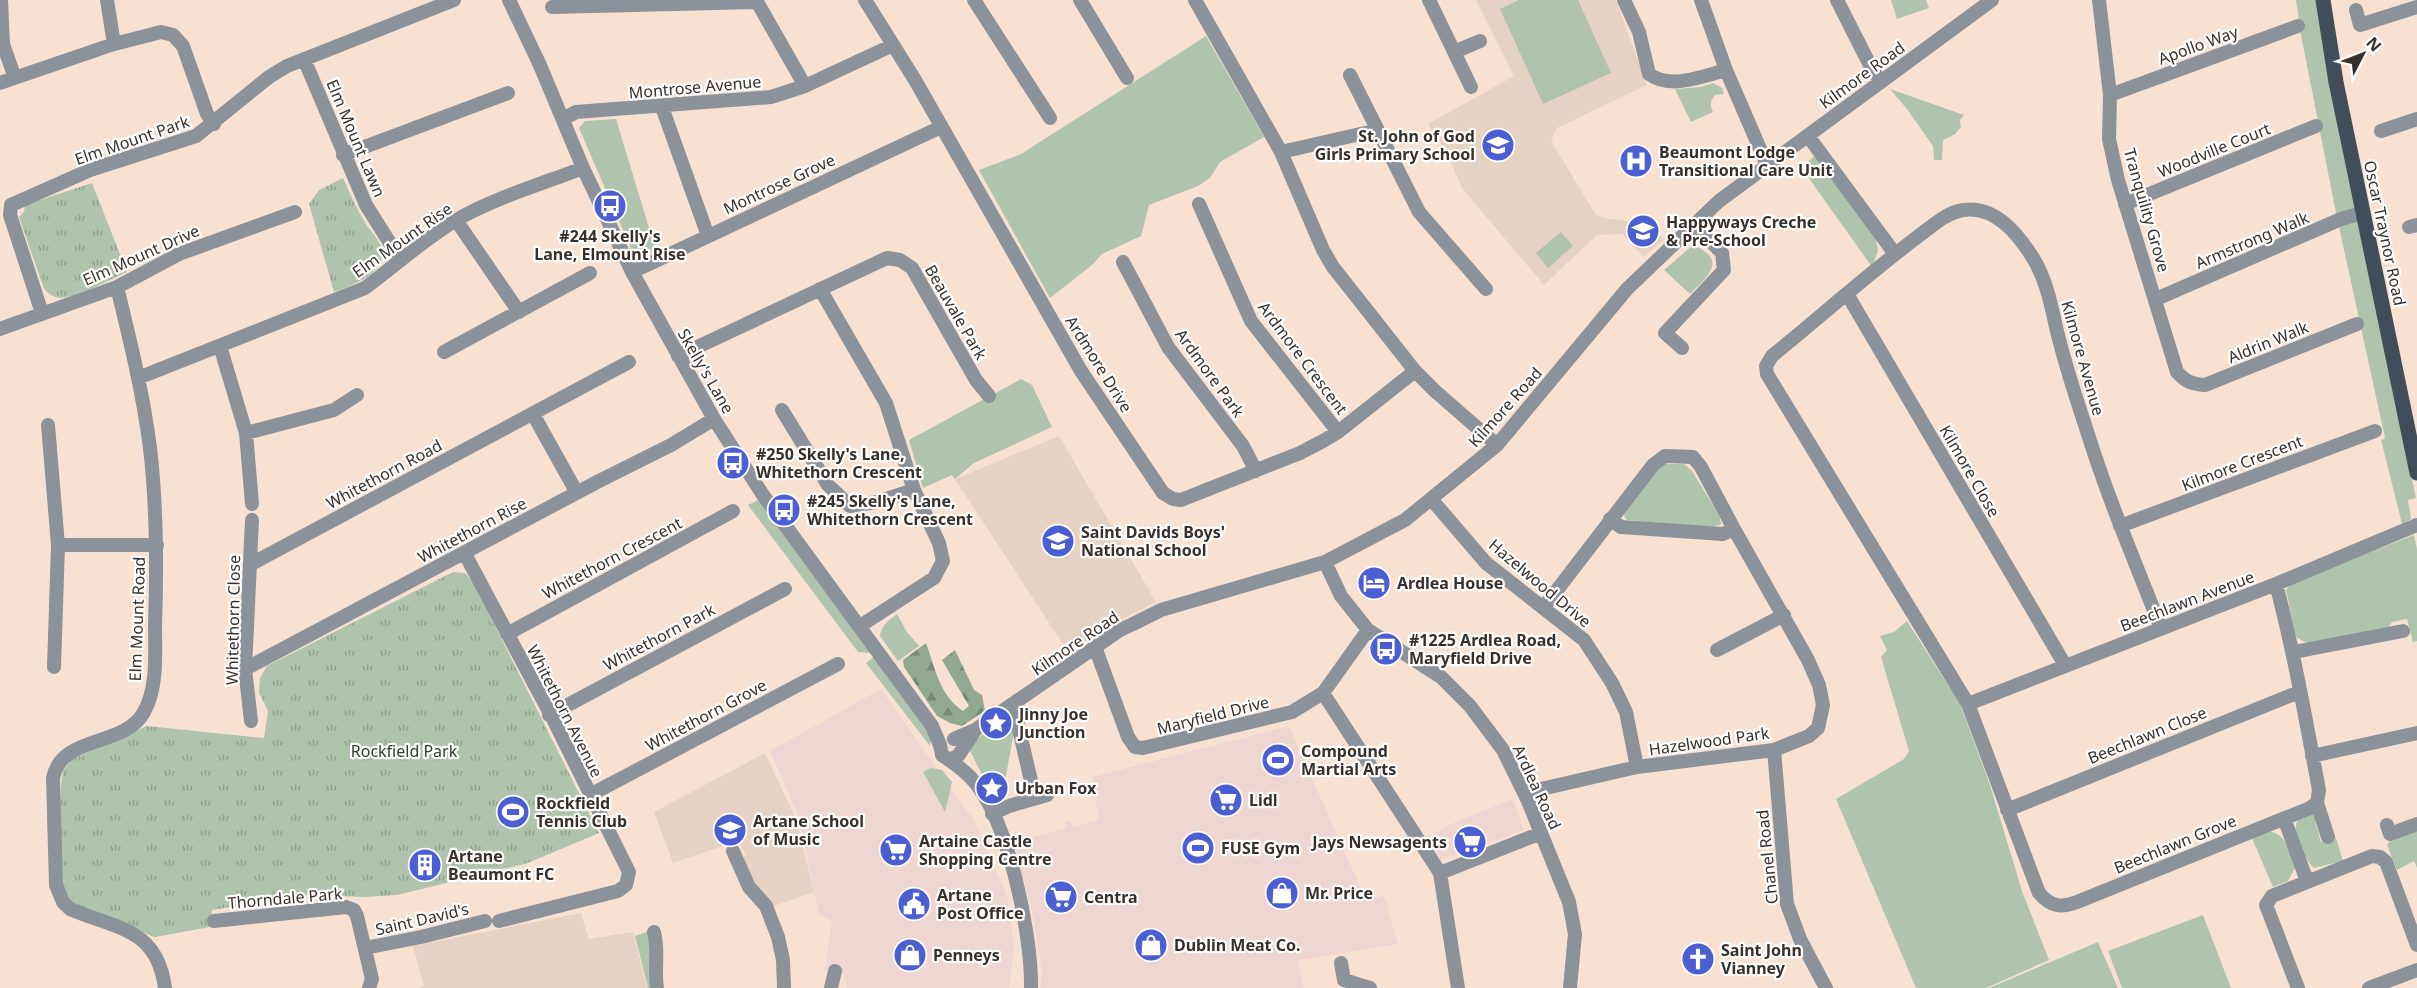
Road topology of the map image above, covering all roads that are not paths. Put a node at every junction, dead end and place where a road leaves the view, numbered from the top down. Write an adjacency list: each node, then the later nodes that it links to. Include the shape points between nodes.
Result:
1 (1, 0): 28 (street, via 3,44)
2 (107, 0): 22 (street)
3 (454, 0): 25 (street, Elm Mount Park)
4 (509, 0): 37 (street, Skelly's Lane)
5 (865, 0): 23 (street, Ardmore Drive)
6 (974, 0): 38 (street)
7 (1080, 0): 29 (street)
8 (1195, 0): 46 (street)
9 (1429, 0): 24 (street)
10 (1624, 0): 26 (street, via 1639,32 1649,74 1656,80 1677,82)
11 (1701, 0): 26 (street)
12 (1837, 0): 30 (street)
13 (1992, 0): 30 (street, Kilmore Road)
14 (2099, 0): 35 (street, Tranquility Grove)
15 (2323, 0): 53 (main road, Oscar Traynor Road)
16 (756, 1): 17 (street); 32 (street)
17 (552, 7)
18 (2417, 7): 19 (street, via 2360,25)
19 (2356, 10)
20 (2298, 26): 35 (street, Apollo Way)
21 (1480, 41): 24 (street)
22 (114, 44): 28 (street); 40 (street, via 161,32 173,35 183,46)
23 (893, 45): 32 (street, Montrose Avenue); 42 (street, Ardmore Drive)
24 (1454, 52): 33 (street)
25 (304, 59): 40 (street, Elm Mount Park, via 269,77); 47 (street, Elm Mount Lawn)
26 (1726, 70): 48 (street)
27 (1350, 75): 43 (street)
28 (15, 78): 31 (street)
29 (1127, 78)
30 (1881, 82): 45 (street, Kilmore Road)
31 (0, 83)
32 (805, 86): 36 (street, Montrose Avenue, via 771,97)
33 (1471, 87)
34 (508, 93): 47 (street)
35 (2110, 95): 51 (street, Tranquility Grove, via 2109,139)
36 (662, 107): 37 (street, Montrose Avenue, via 576,112); 56 (street)
37 (563, 118): 49 (street, Skelly's Lane)
38 (1050, 118)
39 (2417, 119): 44 (street)
40 (214, 124): 68 (street, Elm Mount Park, via 196,136 90,170 11,205 10,215)
41 (2316, 126): 51 (street, Woodville Court)
42 (940, 128): 56 (street, Montrose Grove); 89 (street, Ardmore Drive, via 1081,371 1163,493 1181,500)
43 (1378, 130): 46 (street); 64 (street, via 1419,212)
44 (2381, 131)
45 (1808, 136): 48 (street, Kilmore Road); 57 (street)
46 (1281, 152): 76 (street, via 1323,250)
47 (343, 155): 58 (street, Elm Mount Lawn, via 366,205)
48 (1767, 165): 55 (street, Kilmore Road)
49 (583, 168): 54 (street, Elm Mount Rise); 60 (street, Skelly's Lane)
50 (1199, 204): 86 (street, Ardmore Crescent, via 1251,321)
51 (2125, 204): 66 (street, Tranquility Grove)
52 (295, 212): 62 (street, Elm Mount Drive, via 179,254)
53 (2362, 213): 66 (street, Armstrong Walk); 90 (main road, Oscar Traynor Road)
54 (456, 220): 58 (street, Elm Mount Rise); 67 (street)
55 (1694, 224): 72 (street, via 1722,253 1724,270 1665,333); 88 (street, Kilmore Road, via 1626,289)
56 (708, 236): 60 (street, Montrose Grove)
57 (1895, 254): 65 (street, Kilmore Avenue); 99 (street, Kilmore Avenue, via 1947,215 1962,210 1997,216 2014,232 2035,260 2050,299 2086,429)
58 (400, 259): 71 (street, Elm Mount Rise, via 365,288)
59 (1124, 262): 89 (street, Ardmore Park, via 1168,347 1243,446)
60 (632, 272): 74 (street, Skelly's Lane)
61 (590, 273): 67 (street)
62 (117, 287): 68 (street, Elm Mount Drive); 77 (street, Elm Mount Road)
63 (820, 289): 74 (street, Beauvale Park); 80 (street, Beauvale Park, via 887,258 900,260 912,268); 91 (street, via 886,403)
64 (1486, 289)
65 (1847, 294): 119 (street, Kilmore Close); 124 (street, Kilmore Avenue, via 1772,356 1766,366 1767,374)
66 (2156, 299): 78 (street, Tranquility Grove, via 2177,372)
67 (519, 312): 73 (street)
68 (42, 313): 70 (street, Elm Mount Drive)
69 (2357, 324): 78 (street, Aldrin Walk, via 2205,385)
70 (0, 329)
71 (219, 346): 77 (street, Elm Mount Rise); 87 (street)
72 (1682, 348)
73 (444, 352)
74 (678, 356): 83 (street, Skelly's Lane)
75 (629, 362): 82 (street, Whitethorn Road)
76 (1415, 371): 86 (street, Ardmore Drive); 88 (street)
77 (138, 378): 102 (street, Elm Mount Road, via 150,448)
78 (2192, 384)
79 (357, 395): 87 (street, via 334,410)
80 (989, 396)
81 (782, 410): 91 (street, via 828,485 850,506)
82 (533, 414): 92 (street); 105 (street, Whitethorn Road)
83 (714, 419): 92 (street, Whitethorn Rise); 110 (street, Skelly's Lane, via 763,495)
84 (48, 425): 101 (street)
85 (2374, 430): 99 (street, Kilmore Crescent)
86 (1338, 432): 89 (street, Ardmore Drive)
87 (246, 433): 94 (street)
88 (1497, 445): 93 (street, Kilmore Road)
89 (1256, 471)
90 (2417, 473)
91 (914, 490): 110 (street, via 939,543 943,561 934,578)
92 (577, 493): 103 (street, Whitethorn Rise)
93 (1432, 500): 104 (street, Kilmore Road, via 1405,520); 108 (street, Hazelwood Drive, via 1486,563)
94 (252, 504)
95 (733, 511): 114 (street, Whitethorn Crescent)
96 (1610, 519): 100 (street, via 1621,527 1723,534); 100 (street, Hazelwood Park, via 1653,465 1665,456 1693,457); 108 (street, Hazelwood Park)
97 (252, 520): 105 (street, Whitethorn Close)
98 (2417, 525): 106 (street, Beechlawn Avenue)
99 (2120, 526): 111 (street, Kilmore Avenue)
100 (1734, 529): 109 (street, Hazelwood Park)
101 (58, 545): 102 (street); 120 (street)
102 (157, 545): 158 (street, Elm Mount Road, via 154,661 151,692 144,711 133,726 68,754 59,762 53,778 53,807 56,885 63,902 70,909 130,931 146,943 158,958)
103 (465, 554): 114 (street, Whitethorn Avenue); 121 (street, Whitethorn Rise)
104 (1325, 562): 112 (street, Ardlea Road, via 1341,596); 115 (street, Kilmore Road, via 1161,610)
105 (251, 564): 121 (street, Whitethorn Close)
106 (2276, 584): 111 (street, Beechlawn Avenue); 117 (street)
107 (785, 589): 126 (street, Whitethorn Park)
108 (1544, 607): 132 (street, Hazelwood Drive, via 1584,640 1612,683 1626,712)
109 (1784, 615): 116 (street); 130 (street, Hazelwood Park, via 1819,685 1823,705 1818,728 1809,736)
110 (860, 626): 129 (street, Skelly's Lane, via 932,726)
111 (2162, 628): 119 (street, Beechlawn Avenue)
112 (1368, 630): 123 (street, Maryfield Drive); 134 (street, Ardlea Road, via 1441,677 1470,706 1503,750)
113 (2403, 631): 117 (street)
114 (507, 634): 126 (street, Whitethorn Avenue)
115 (1095, 647): 123 (street, Maryfield Drive, via 1128,737 1139,748 1292,712); 125 (street, Kilmore Road)
116 (1717, 650)
117 (2294, 652): 122 (street)
118 (838, 664): 135 (street, Whitethorn Grove)
119 (2065, 665): 124 (street, Beechlawn Avenue)
120 (54, 667)
121 (245, 669): 127 (street, Whitethorn Close)
122 (2299, 692): 131 (street); 138 (street, Beechlawn Close)
123 (1323, 693): 146 (street)
124 (1968, 704): 138 (street, Kilmore Avenue)
125 (1008, 707): 129 (street, Kilmore Road); 133 (street, via 1018,725)
126 (549, 715): 135 (street, Whitethorn Avenue)
127 (251, 721)
128 (2417, 733): 131 (street)
129 (953, 747): 139 (street)
130 (1774, 750): 132 (street, Hazelwood Park); 166 (street, Chanel Road, via 1787,904)
131 (2312, 756): 137 (street, via 2319,790)
132 (1637, 767): 134 (street, Hazelwood Park)
133 (1032, 784)
134 (1524, 793): 143 (street, Ardlea Road)
135 (590, 795): 148 (street, Whitethorn Avenue, via 627,864)
136 (1047, 795): 139 (street)
137 (2317, 803): 140 (street, Beechlawn Grove); 144 (street)
138 (2007, 810): 149 (street, Kilmore Avenue)
139 (992, 814): 163 (street, via 1022,905)
140 (2284, 818): 147 (street); 149 (street, Beechlawn Grove, via 2069,905 2052,905)
141 (2417, 824): 142 (street, via 2390,834)
142 (2387, 825)
143 (1541, 833): 146 (street); 165 (street, Ardlea Road, via 1574,921)
144 (2328, 837)
145 (733, 851): 161 (street, via 778,937)
146 (1440, 873): 164 (street)
147 (2307, 881): 152 (street, via 2372,856 2380,857 2386,862); 167 (street, via 2272,896 2266,905)
148 (626, 885): 153 (street, Saint David's, via 618,891)
149 (2045, 900)
150 (214, 921): 153 (street, Thorndale Park, via 346,907 357,916)
151 (654, 932): 160 (street)
152 (2417, 945)
153 (365, 948): 159 (street, Thorndale Park, via 372,979)
154 (1341, 963): 157 (street, via 1344,980)
155 (2417, 970): 168 (street)
156 (835, 971): 162 (street)
157 (1361, 987)
158 (165, 988)
159 (369, 988)
160 (657, 988)
161 (784, 988)
162 (831, 988)
163 (1031, 988)
164 (1458, 988)
165 (1570, 988)
166 (1826, 988)
167 (2298, 988)
168 (2370, 988)

